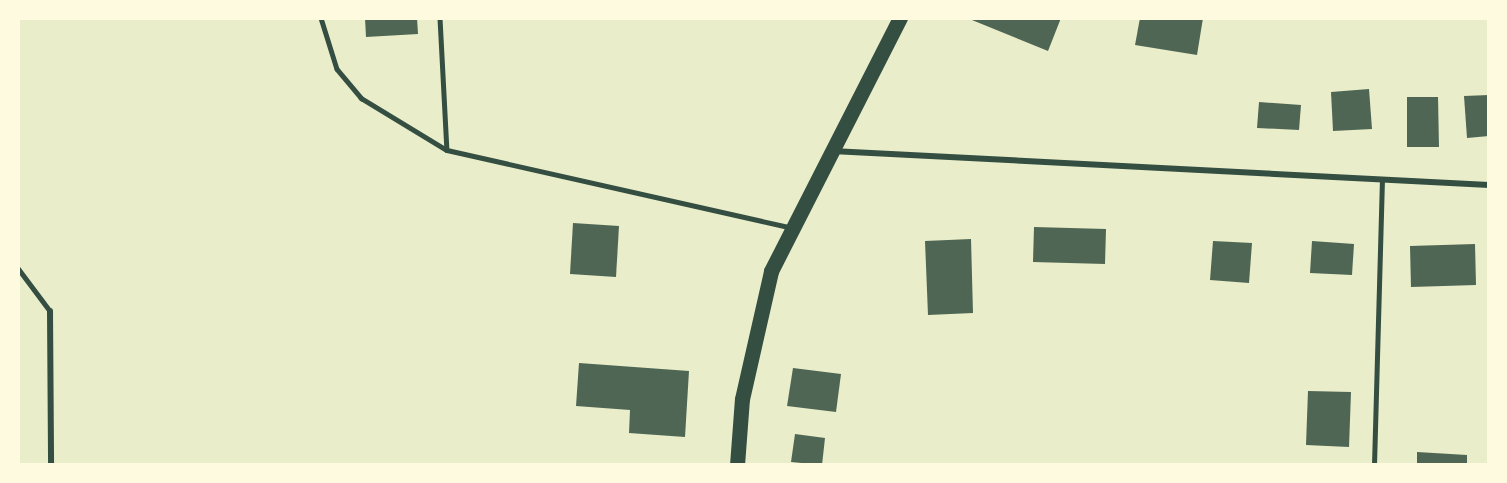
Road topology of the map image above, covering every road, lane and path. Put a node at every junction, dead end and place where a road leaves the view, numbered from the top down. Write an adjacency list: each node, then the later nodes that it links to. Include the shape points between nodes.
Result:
1 (321, 18): 4 (lane, via 337,69 361,98)
2 (440, 18): 4 (lane)
3 (900, 18): 5 (main road)
4 (447, 150): 8 (lane)
5 (831, 151): 6 (street); 8 (main road)
6 (1382, 182): 7 (street); 13 (lane)
7 (1489, 185)
8 (793, 228): 12 (main road, via 771,271 742,399)
9 (18, 268): 10 (lane)
10 (50, 311): 11 (street)
11 (51, 465)
12 (736, 465)
13 (1374, 465)

